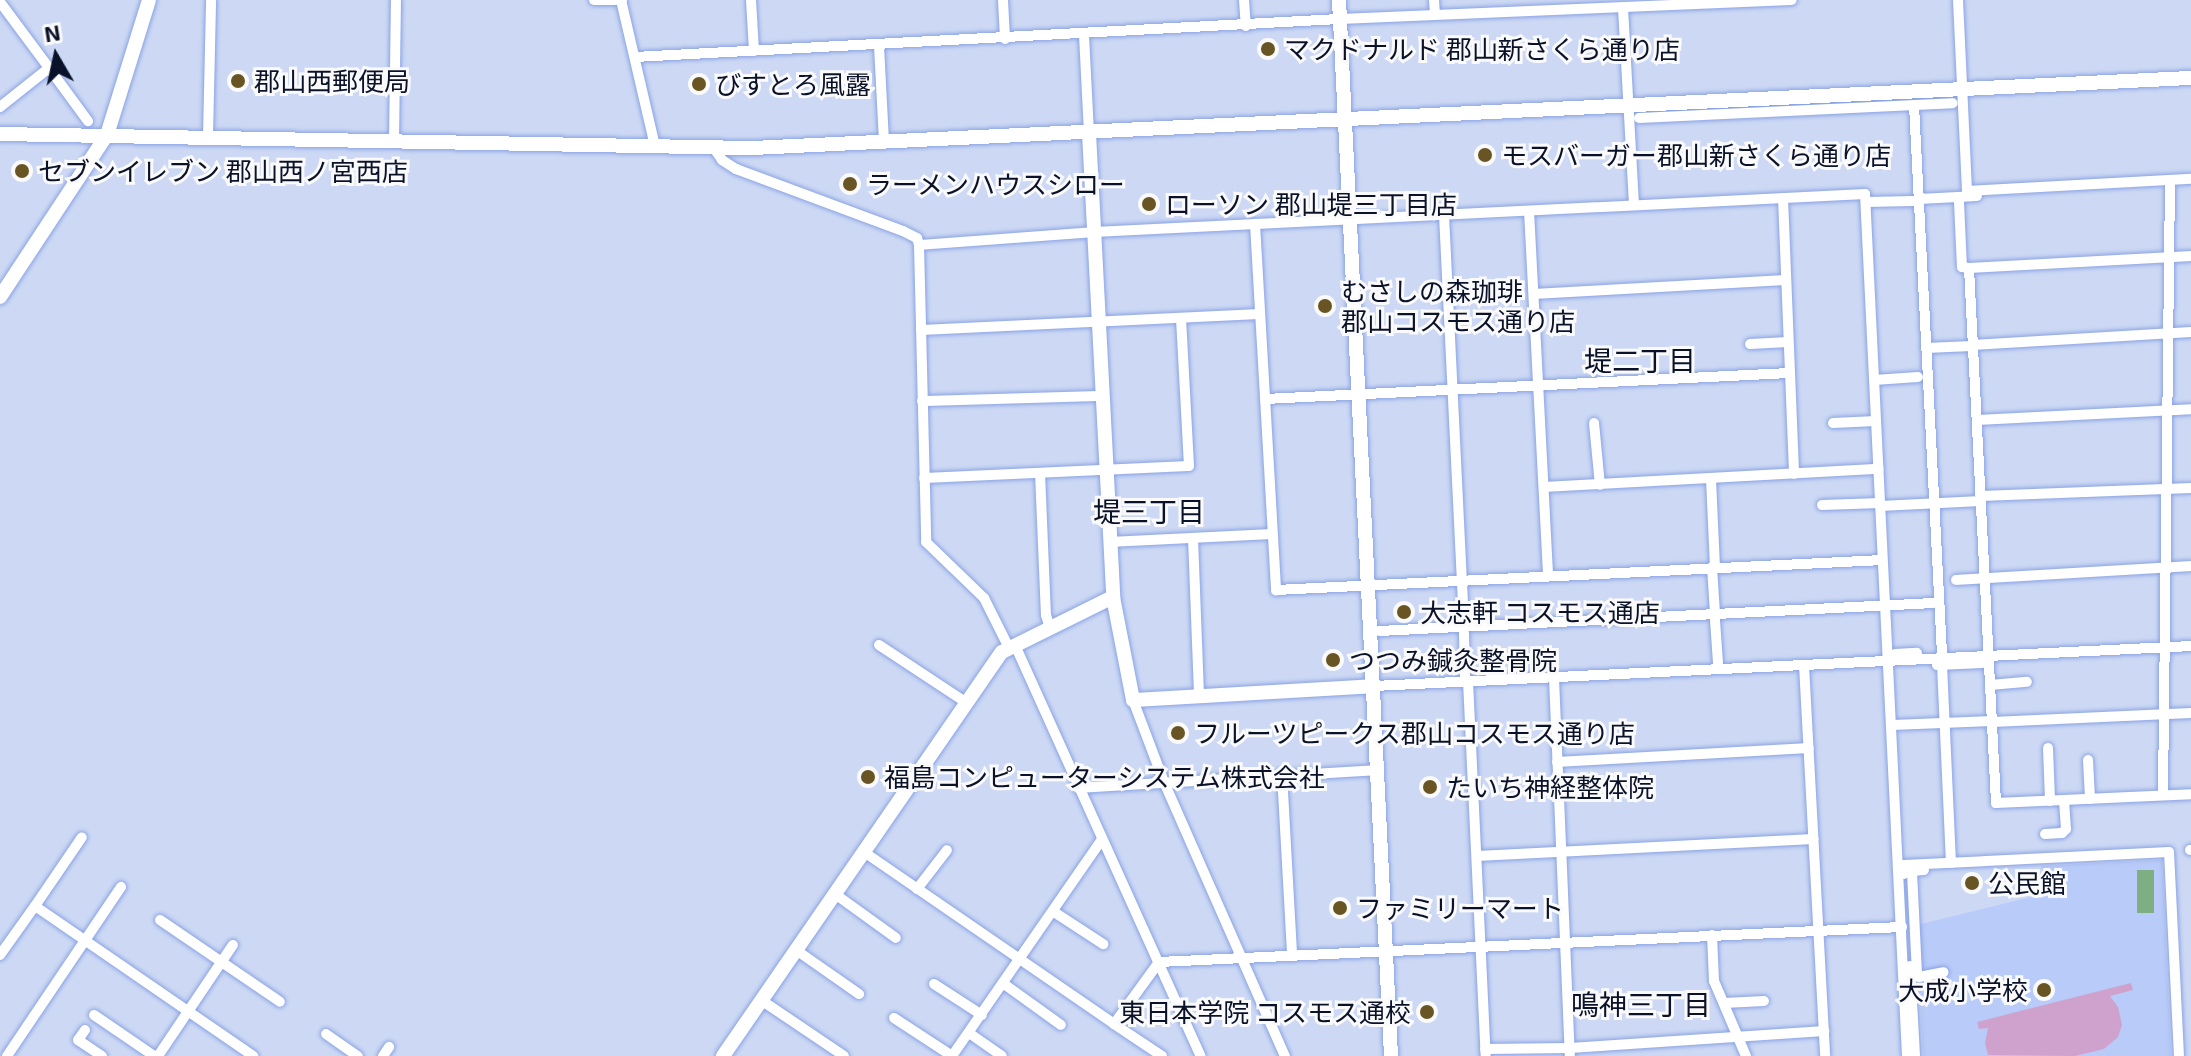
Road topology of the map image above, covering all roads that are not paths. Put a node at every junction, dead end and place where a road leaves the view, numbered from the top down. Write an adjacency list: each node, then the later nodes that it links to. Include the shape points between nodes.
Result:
1 (149, 0): 37 (street)
2 (211, 0): 38 (street)
3 (396, 0): 39 (street)
4 (594, 0): 5 (street)
5 (621, 0): 24 (street)
6 (751, 0): 23 (street)
7 (1003, 0): 21 (street)
8 (1244, 0): 19 (street)
9 (1339, 0): 18 (street)
10 (1434, 0): 17 (street)
11 (1772, 0): 12 (street); 16 (street)
12 (1792, 0)
13 (1958, 0): 27 (street)
14 (0, 1): 25 (street)
15 (1519, 6): 16 (street); 17 (street)
16 (1623, 8): 30 (street)
17 (1435, 15): 18 (street)
18 (1339, 19): 19 (street); 33 (street)
19 (1246, 26): 20 (street)
20 (1084, 35): 21 (street); 35 (street)
21 (1005, 39): 22 (street)
22 (879, 46): 23 (street); 40 (street)
23 (754, 51): 24 (street)
24 (635, 57): 41 (street)
25 (49, 68): 31 (street); 34 (street)
26 (2191, 78): 27 (street)
27 (1962, 90): 30 (street); 44 (street, via 1967,191)
28 (1953, 103): 29 (street)
29 (1911, 105): 32 (street); 46 (street)
30 (1629, 106): 33 (street); 49 (street)
31 (0, 107)
32 (1639, 118)
33 (1346, 119): 35 (street); 52 (street)
34 (88, 121)
35 (1089, 133): 40 (street); 54 (street)
36 (0, 134): 37 (street)
37 (107, 135): 38 (street); 61 (street)
38 (208, 136): 39 (street)
39 (394, 141): 41 (street)
40 (884, 143): 42 (street)
41 (655, 146): 42 (street)
42 (713, 147): 55 (street, via 736,169 903,231)
43 (2191, 179): 44 (street)
44 (2170, 180): 56 (street)
45 (1783, 198): 47 (street, via 1865,194); 49 (street); 59 (street)
46 (1916, 200): 47 (street); 56 (street, via 2157,188 2163,195); 71 (street); 98 (street)
47 (1866, 202): 74 (street)
48 (1959, 202): 58 (street, via 1962,267)
49 (1634, 204): 50 (street)
50 (1529, 211): 51 (street); 60 (street)
51 (1444, 215): 52 (street); 76 (street)
52 (1350, 219): 53 (street); 77 (street)
53 (1255, 224): 54 (street); 62 (street)
54 (1094, 232): 55 (street); 64 (street)
55 (919, 245): 65 (street)
56 (2163, 254): 57 (street); 58 (street); 67 (street)
57 (2191, 256)
58 (1969, 268): 70 (street)
59 (1785, 280): 60 (street); 68 (street)
60 (1534, 294): 75 (street)
61 (0, 297)
62 (1260, 314): 63 (street); 79 (street)
63 (1181, 318): 64 (street); 87 (street, via 1189,466)
64 (1098, 322): 65 (street); 78 (street)
65 (921, 330): 80 (street)
66 (2191, 332): 67 (street)
67 (2166, 334): 70 (street); 82 (street)
68 (1788, 342): 69 (street); 72 (street)
69 (1750, 344)
70 (1972, 345): 71 (street); 83 (street)
71 (1926, 348): 98 (street)
72 (1789, 373): 75 (street); 90 (street)
73 (1918, 377): 74 (street)
74 (1874, 380): 84 (street)
75 (1538, 386): 76 (street); 94 (street)
76 (1453, 390): 77 (street); 110 (street)
77 (1358, 395): 79 (street); 112 (street)
78 (1102, 396): 80 (street); 87 (street)
79 (1265, 399): 101 (street)
80 (922, 401): 91 (street)
81 (2191, 409): 82 (street)
82 (2165, 410): 83 (street); 96 (street)
83 (1977, 420): 97 (street)
84 (1876, 421): 86 (street); 88 (street)
85 (1594, 423): 93 (street)
86 (1833, 423)
87 (1105, 469): 89 (street); 103 (street)
88 (1879, 469): 90 (street); 100 (street)
89 (1040, 473): 91 (street); 117 (street)
90 (1794, 474): 92 (street)
91 (924, 478): 122 (street, via 926,542 984,598)
92 (1711, 479): 93 (street); 106 (street)
93 (1600, 485): 94 (street)
94 (1544, 487): 108 (street)
95 (2191, 488): 96 (street)
96 (2164, 489): 97 (street); 107 (street)
97 (1981, 499): 98 (street); 109 (street)
98 (1931, 504): 100 (street); 114 (street); 124 (street)
99 (1822, 505): 100 (street)
100 (1880, 505): 104 (street)
101 (1272, 534): 102 (street); 112 (street, via 1276,590)
102 (1193, 538): 103 (street); 135 (street)
103 (1109, 542): 113 (street)
104 (1882, 560): 106 (street); 115 (street)
105 (2191, 566): 107 (street)
106 (1714, 567): 108 (street); 116 (street)
107 (2164, 568): 109 (street); 123 (street)
108 (1548, 575): 110 (street)
109 (1985, 578): 111 (street); 125 (street)
110 (1462, 580): 112 (street); 118 (street)
111 (1956, 580)
112 (1369, 585): 134 (street)
113 (1113, 597): 117 (street); 136 (street)
114 (1933, 606): 115 (street); 124 (street)
115 (1885, 609): 116 (street); 126 (street)
116 (1715, 617): 118 (street); 127 (street)
117 (1050, 628): 122 (street)
118 (1464, 630): 119 (street); 131 (street)
119 (1379, 634)
120 (879, 645): 137 (street)
121 (2191, 646): 123 (street)
122 (1012, 647): 137 (street, via 1002,652); 150 (street)
123 (2163, 648): 125 (street); 139 (street)
124 (1939, 653): 125 (street); 126 (street)
125 (1984, 656): 126 (street); 129 (street); 133 (street)
126 (1893, 661): 128 (street); 129 (street); 142 (street)
127 (1718, 663)
128 (1804, 665): 130 (street); 143 (street)
129 (1938, 665): 141 (street)
130 (1554, 678): 131 (street); 146 (street)
131 (1467, 679): 134 (street); 163 (street)
132 (2027, 682): 133 (street)
133 (1990, 685): 140 (street)
134 (1374, 686): 135 (street); 147 (street)
135 (1199, 695): 136 (street)
136 (1133, 700): 149 (street)
137 (967, 703): 161 (street)
138 (2191, 713): 139 (street)
139 (2163, 714): 140 (street); 152 (street)
140 (1992, 722): 141 (street); 155 (street, via 1996,803)
141 (1941, 723): 142 (street); 164 (street)
142 (1892, 725): 171 (street)
143 (1809, 748): 146 (street); 159 (street)
144 (2048, 748): 155 (street)
145 (2088, 760): 153 (street)
146 (1557, 762): 162 (street)
147 (1378, 770): 148 (street); 180 (street)
148 (1282, 774): 149 (street); 182 (street)
149 (1164, 782): 150 (street); 184 (street)
150 (1078, 788): 158 (street)
151 (2191, 794): 152 (street)
152 (2163, 795): 153 (street)
153 (2090, 799): 154 (street)
154 (2064, 800): 155 (street); 156 (street, via 2066,829)
155 (2050, 801)
156 (2045, 834)
157 (82, 837): 168 (street)
158 (1102, 839): 169 (street); 187 (street)
159 (1814, 839): 162 (street); 172 (street)
160 (947, 850): 166 (street)
161 (864, 852): 166 (street); 167 (street)
162 (1561, 853): 163 (street); 176 (street)
163 (1477, 856): 179 (street)
164 (1948, 863): 226 (street, via 1904,865); 228 (street, via 2169,852)
165 (121, 887): 175 (street)
166 (917, 889): 185 (street)
167 (835, 894): 174 (street); 181 (street)
168 (35, 906): 175 (street); 183 (street)
169 (1054, 912): 177 (street); 185 (street)
170 (160, 920): 186 (street)
171 (1902, 927): 172 (street); 225 (street)
172 (1818, 930): 173 (street); 204 (street)
173 (1712, 935): 176 (street); 196 (street, via 1714,981)
174 (896, 938)
175 (85, 941): 197 (street); 210 (street)
176 (1566, 941): 179 (street); 209 (street)
177 (1103, 944)
178 (233, 945): 186 (street)
179 (1481, 945): 180 (street); 208 (street)
180 (1385, 949): 182 (street); 222 (street)
181 (796, 950): 192 (street); 193 (street)
182 (1292, 954): 184 (street)
183 (0, 955)
184 (1240, 956): 187 (street); 221 (street)
185 (1020, 960): 191 (street); 201 (street)
186 (221, 962): 195 (street); 197 (street)
187 (1159, 962): 201 (street); 220 (street)
188 (1944, 972): 189 (street)
189 (1919, 977)
190 (934, 984): 199 (street)
191 (1004, 984): 199 (street); 202 (street)
192 (859, 994)
193 (761, 1000): 215 (street); 216 (street)
194 (1764, 1001): 196 (street)
195 (280, 1002)
196 (1724, 1003): 207 (street)
197 (188, 1012): 212 (street); 213 (street)
198 (94, 1015): 212 (street)
199 (982, 1015): 205 (street)
200 (894, 1018): 217 (street)
201 (1114, 1024): 219 (street)
202 (1061, 1025)
203 (85, 1030): 211 (street, via 78,1040)
204 (1824, 1031): 207 (street); 224 (street)
205 (969, 1033): 217 (street); 218 (street)
206 (326, 1034): 214 (street)
207 (1738, 1037): 209 (street); 223 (street)
208 (1485, 1052): 209 (street)
209 (1570, 1052)
210 (7, 1056)
211 (102, 1056)
212 (156, 1056)
213 (253, 1056)
214 (358, 1056)
215 (723, 1056)
216 (844, 1056)
217 (952, 1056)
218 (1002, 1056)
219 (1162, 1056)
220 (1201, 1056)
221 (1285, 1056)
222 (1391, 1056)
223 (1746, 1056)
224 (1825, 1056)
225 (1907, 1056)
226 (1915, 1056)
227 (1921, 1056): 228 (street, via 1912,871 2164,858)
228 (2176, 1056)

